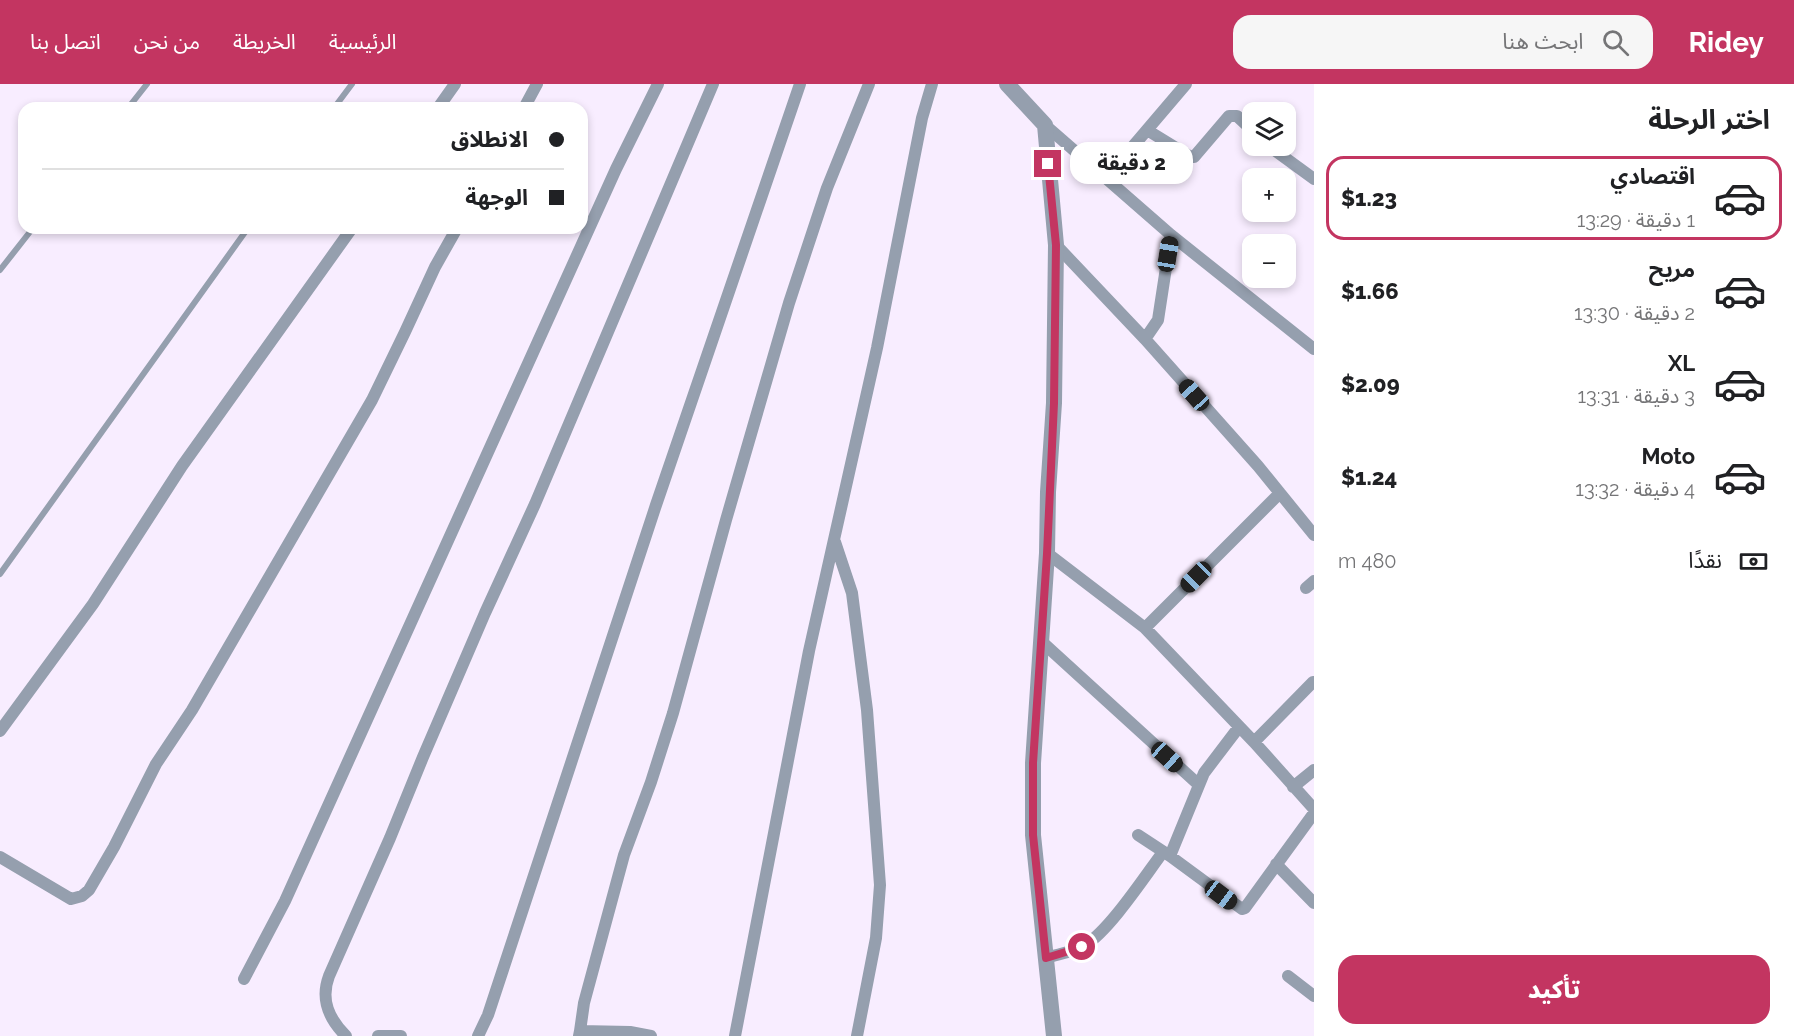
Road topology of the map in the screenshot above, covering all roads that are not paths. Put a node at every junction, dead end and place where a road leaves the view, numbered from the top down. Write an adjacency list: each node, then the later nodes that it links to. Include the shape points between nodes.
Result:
1 (147, 84): 12 (lane)
2 (351, 84): 13 (lane)
3 (455, 84): 14 (street)
4 (537, 84): 15 (street)
5 (658, 84): 22 (street)
6 (713, 84): 58 (street, via 329,976 324,995 327,1011)
7 (800, 84): 61 (street)
8 (869, 84): 57 (street, via 827,188 789,303 673,713 624,855 584,1003)
9 (932, 84): 35 (street)
10 (1007, 84): 17 (street)
11 (1186, 84): 18 (street)
12 (133, 102)
13 (338, 102)
14 (442, 102)
15 (527, 102)
16 (1242, 121): 18 (street, via 1229,116 1194,157)
17 (1045, 125): 20 (street); 29 (street)
18 (1147, 130): 20 (street)
19 (1283, 156): 21 (street)
20 (1106, 178): 28 (street)
21 (1314, 179)
22 (588, 230)
23 (28, 234): 30 (lane)
24 (244, 234): 37 (lane)
25 (348, 234): 42 (street, via 182,466 93,604)
26 (454, 234): 50 (street, via 372,400 192,710 156,764 89,890 71,899)
27 (586, 234): 55 (street, via 285,901)
28 (1171, 235): 31 (street, via 1158,320); 32 (street)
29 (1056, 245): 31 (street); 36 (street)
30 (0, 270)
31 (1145, 339): 33 (street)
32 (1314, 349)
33 (1280, 493): 34 (street); 38 (street)
34 (1314, 535)
35 (834, 541): 63 (street); 64 (street, via 852,593 867,710 880,885 876,938)
36 (1047, 554): 38 (street); 39 (street)
37 (0, 574)
38 (1145, 628): 41 (street)
39 (1041, 641): 45 (street); 53 (street, via 1033,835)
40 (1313, 682): 43 (street)
41 (1239, 727): 43 (street); 45 (street)
42 (0, 731)
43 (1254, 742): 46 (street)
44 (1314, 770): 46 (street)
45 (1199, 785): 49 (street)
46 (1293, 787): 47 (street)
47 (1314, 811): 51 (street)
48 (1138, 836): 49 (street)
49 (1166, 854): 51 (street, via 1242,909); 53 (street, via 1092,941)
50 (0, 857)
51 (1276, 864): 52 (street)
52 (1312, 899)
53 (1046, 958): 65 (street)
54 (1288, 976): 56 (street)
55 (244, 979)
56 (1314, 996)
57 (580, 1034): 62 (street, via 630,1032)
58 (346, 1036)
59 (378, 1036): 60 (street)
60 (401, 1036)
61 (478, 1036)
62 (651, 1036)
63 (735, 1036)
64 (857, 1036)
65 (1054, 1036)

